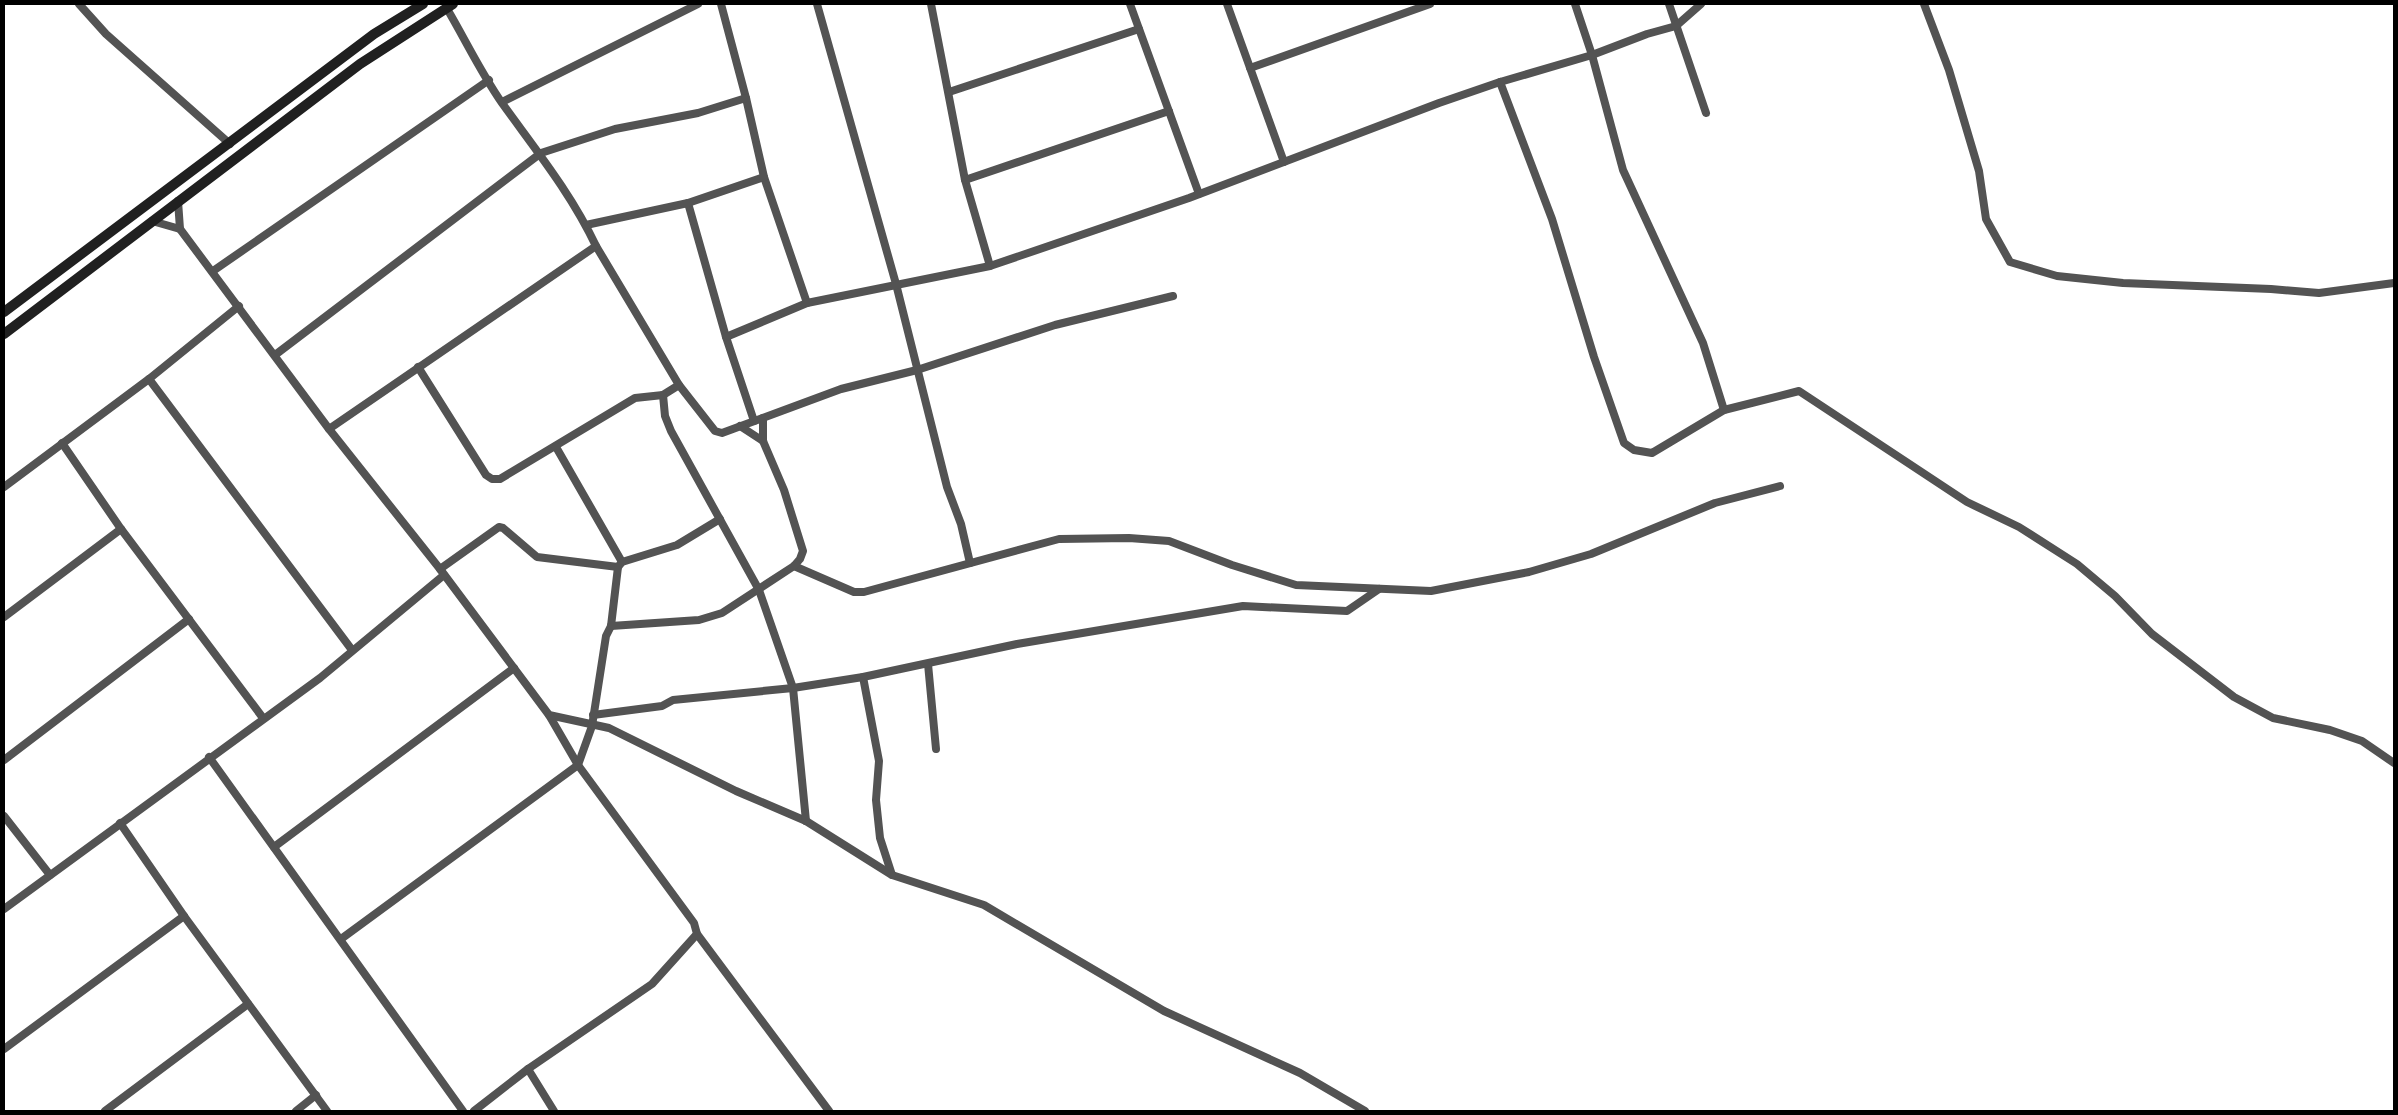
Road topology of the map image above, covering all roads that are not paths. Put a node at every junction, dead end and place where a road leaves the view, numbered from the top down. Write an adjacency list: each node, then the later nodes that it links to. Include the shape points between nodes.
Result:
1 (79, 4): 26 (street, via 106,34)
2 (423, 4): 26 (main road, via 374,34)
3 (698, 4): 23 (street)
4 (721, 4): 22 (street)
5 (817, 4): 41 (street)
6 (931, 4): 21 (street)
7 (1130, 4): 16 (street)
8 (1227, 4): 18 (street)
9 (1430, 4): 18 (street)
10 (1575, 4): 17 (street)
11 (1670, 4): 15 (street)
12 (1701, 4): 15 (street)
13 (1924, 4): 40 (street, via 1949,70 1979,170 1986,219 2010,262 2057,276 2123,283 2319,293)
14 (450, 6): 19 (street); 32 (main road, via 360,64)
15 (1676, 26): 17 (street); 25 (street)
16 (1139, 29): 21 (street); 24 (street)
17 (1592, 55): 20 (street); 56 (street, via 1623,170 1703,343)
18 (1250, 68): 28 (street)
19 (488, 80): 23 (street); 39 (street)
20 (1500, 82): 28 (street); 56 (street, via 1552,220 1624,443 1634,450 1652,453)
21 (949, 92): 30 (street)
22 (746, 98): 27 (street, via 698,112 615,129); 29 (street)
23 (502, 102): 27 (street)
24 (1169, 111): 30 (street); 31 (street)
25 (1706, 114)
26 (230, 144): 42 (main road)
27 (541, 153): 35 (street); 50 (street)
28 (1284, 162): 31 (street)
29 (764, 177): 33 (street); 45 (street)
30 (965, 180): 38 (street)
31 (1198, 194): 38 (street)
32 (178, 201): 34 (main road); 36 (street)
33 (688, 203): 35 (street); 49 (street)
34 (152, 221): 36 (street); 44 (main road)
35 (586, 225): 37 (street)
36 (180, 229): 39 (street)
37 (596, 246): 51 (street); 54 (street)
38 (990, 266): 41 (street)
39 (213, 271): 46 (street)
40 (2394, 283)
41 (896, 284): 45 (street); 52 (street)
42 (41, 285): 44 (main road); 47 (main road)
43 (1173, 296): 52 (street, via 1055,325)
44 (52, 297): 48 (main road)
45 (807, 303): 49 (street)
46 (239, 306): 50 (street); 53 (street)
47 (4, 312)
48 (4, 334)
49 (726, 337): 58 (street)
50 (275, 355): 60 (street)
51 (418, 367): 60 (street); 63 (street, via 486,476 500,479)
52 (917, 370): 57 (street, via 841,389); 68 (street)
53 (149, 379): 62 (street); 77 (street)
54 (679, 385): 55 (street); 59 (street, via 715,431 722,433)
55 (663, 395): 63 (street, via 635,398); 66 (street, via 665,416 671,431)
56 (1724, 410): 89 (street, via 1798,391 1967,502 2019,527 2077,564 2115,596 2152,634 2234,697 2273,718 2330,730 2362,741)
57 (763, 418): 58 (street); 61 (street)
58 (754, 422): 59 (street)
59 (740, 426): 61 (street)
60 (329, 429): 71 (street)
61 (763, 441): 70 (street, via 784,490 802,551)
62 (62, 443): 65 (street); 67 (street)
63 (556, 447): 69 (street)
64 (1780, 486): 72 (street, via 1715,503 1591,554 1529,572 1432,591)
65 (4, 487)
66 (720, 519): 69 (street, via 677,545); 73 (street)
67 (121, 529): 74 (street); 75 (street)
68 (970, 563): 70 (street, via 864,592 854,592); 72 (street, via 1059,539 1170,541 1296,585)
69 (620, 564): 71 (street, via 537,557 499,527); 76 (street)
70 (794, 566): 73 (street)
71 (442, 572): 77 (street); 79 (street)
72 (1379, 589): 78 (street, via 1347,611 1243,606 1017,644)
73 (759, 590): 76 (street, via 722,613 699,620); 81 (street)
74 (4, 617)
75 (188, 619): 84 (street); 88 (street)
76 (611, 626): 83 (street, via 606,636)
77 (352, 650): 84 (street, via 320,678)
78 (928, 664): 80 (street); 86 (street)
79 (514, 668): 82 (street); 94 (street)
80 (864, 677): 81 (street); 95 (street, via 879,761 876,800 880,838)
81 (793, 688): 83 (street, via 673,700 662,706); 92 (street)
82 (549, 715): 85 (street); 90 (street)
83 (593, 715): 85 (street)
84 (263, 718): 87 (street)
85 (592, 726): 90 (street); 92 (street, via 609,728 736,791)
86 (936, 749)
87 (209, 757): 93 (street); 94 (street)
88 (4, 760)
89 (2394, 762)
90 (578, 765): 99 (street, via 694,924); 100 (street)
91 (4, 816): 96 (street)
92 (806, 821): 95 (street)
93 (120, 823): 96 (street); 98 (street)
94 (274, 847): 100 (street)
95 (892, 875): 112 (street, via 984,905 1164,1011 1300,1073)
96 (50, 876): 97 (street)
97 (4, 909)
98 (184, 916): 101 (street); 102 (street)
99 (697, 934): 103 (street, via 652,984); 111 (street)
100 (341, 939): 108 (street)
101 (248, 1004): 104 (street); 105 (street)
102 (4, 1049)
103 (528, 1069): 109 (street); 110 (street)
104 (316, 1095): 106 (street); 107 (street)
105 (105, 1111)
106 (296, 1111)
107 (328, 1111)
108 (463, 1111)
109 (474, 1111)
110 (554, 1111)
111 (829, 1111)
112 (1365, 1111)

